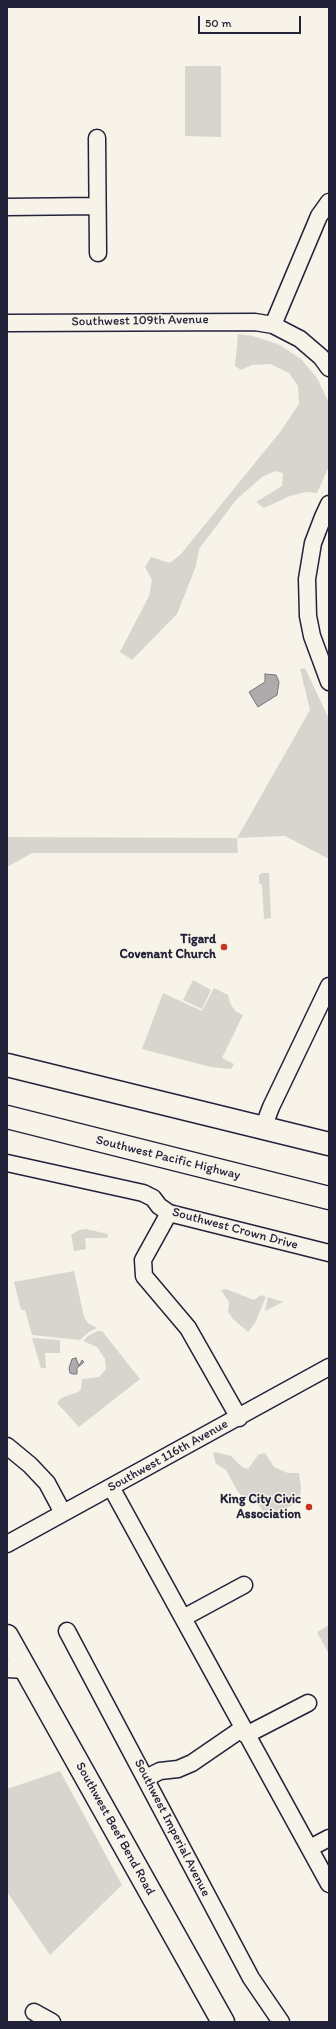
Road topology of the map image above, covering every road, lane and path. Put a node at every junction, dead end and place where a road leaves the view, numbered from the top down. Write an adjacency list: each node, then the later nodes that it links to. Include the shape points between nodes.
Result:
1 (98, 138): 3 (street)
2 (329, 202): 7 (street, via 319,216)
3 (98, 206): 4 (street); 5 (street)
4 (7, 207)
5 (98, 253)
6 (7, 323): 7 (street, Southwest 109th Avenue, via 244,320)
7 (273, 325): 8 (street, Southwest 109th Avenue, via 300,339 321,357)
8 (329, 368)
9 (329, 504): 10 (street, via 313,543 307,593 308,616 314,643)
10 (329, 682)
11 (329, 986): 14 (street)
12 (7, 1065): 14 (main road)
13 (7, 1117): 17 (main road, Southwest Pacific Highway)
14 (263, 1128): 15 (main road)
15 (329, 1144)
16 (7, 1163): 18 (street, Southwest Crown Drive, via 143,1193 153,1198)
17 (329, 1198)
18 (169, 1213): 19 (street, Southwest Crown Drive); 21 (street, via 143,1260 144,1276 188,1328)
19 (329, 1253)
20 (329, 1367): 21 (street, Southwest 116th Avenue)
21 (239, 1418): 23 (street, Southwest 116th Avenue)
22 (7, 1446): 24 (street, via 47,1483)
23 (112, 1487): 24 (street, Southwest 116th Avenue); 27 (street)
24 (63, 1513): 25 (street, Southwest 116th Avenue)
25 (7, 1544)
26 (244, 1585): 27 (street)
27 (183, 1618): 32 (street)
28 (67, 1631): 33 (street, Southwest Imperial Avenue)
29 (7, 1636): 30 (main road, Southwest Beef Bend Road)
30 (16, 1670): 39 (main road, Southwest Beef Bend Road)
31 (308, 1702): 32 (street)
32 (244, 1732): 33 (street, via 192,1763 178,1769 160,1771); 35 (street)
33 (146, 1778): 40 (street, Southwest Imperial Avenue, via 251,1978)
34 (329, 1838): 35 (street)
35 (310, 1848): 36 (street)
36 (329, 1884)
37 (34, 2012): 38 (street)
38 (52, 2022)
39 (223, 2022)
40 (281, 2022)

